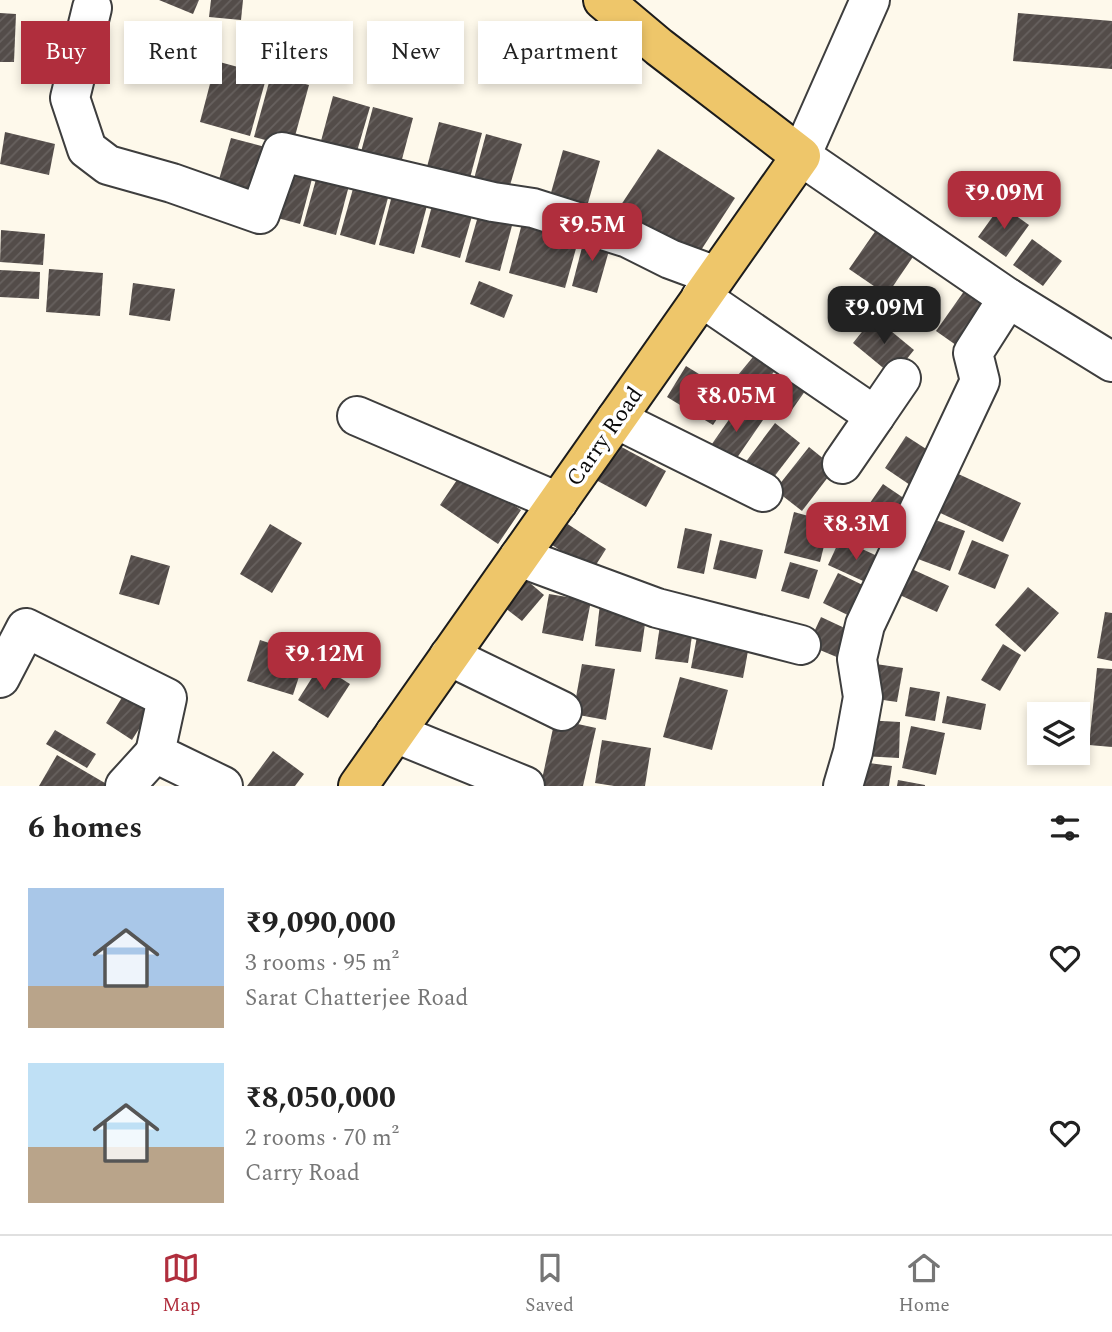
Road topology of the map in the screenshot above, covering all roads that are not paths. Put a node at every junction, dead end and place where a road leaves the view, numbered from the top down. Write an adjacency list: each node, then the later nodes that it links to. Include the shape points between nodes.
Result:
1 (603, 0): 4 (main road)
2 (870, 0): 4 (street, Carry Road)
3 (92, 8): 5 (street, via 70,98 87,149 108,165 260,214 282,152 533,208 628,238 670,259)
4 (801, 156): 5 (main road, Carry Road); 6 (street)
5 (709, 287): 10 (street); 11 (main road, Carry Road)
6 (1008, 298): 7 (street); 26 (street, via 973,353 980,382 865,625 858,659 863,697)
7 (1112, 362)
8 (901, 378): 10 (street)
9 (357, 416): 14 (street)
10 (875, 416): 12 (street)
11 (616, 419): 13 (street); 14 (main road, Carry Road)
12 (842, 464)
13 (763, 492)
14 (558, 502): 15 (main road, Carry Road)
15 (519, 557): 16 (street, via 657,608); 17 (main road, Carry Road)
16 (801, 645)
17 (449, 656): 19 (street); 20 (main road, Carry Road)
18 (0, 678): 21 (street, via 26,628 167,698)
19 (562, 711)
20 (395, 733): 24 (main road, Carry Road); 25 (street)
21 (155, 753): 22 (street); 23 (street)
22 (125, 786)
23 (223, 786)
24 (358, 786)
25 (525, 786)
26 (842, 786)

